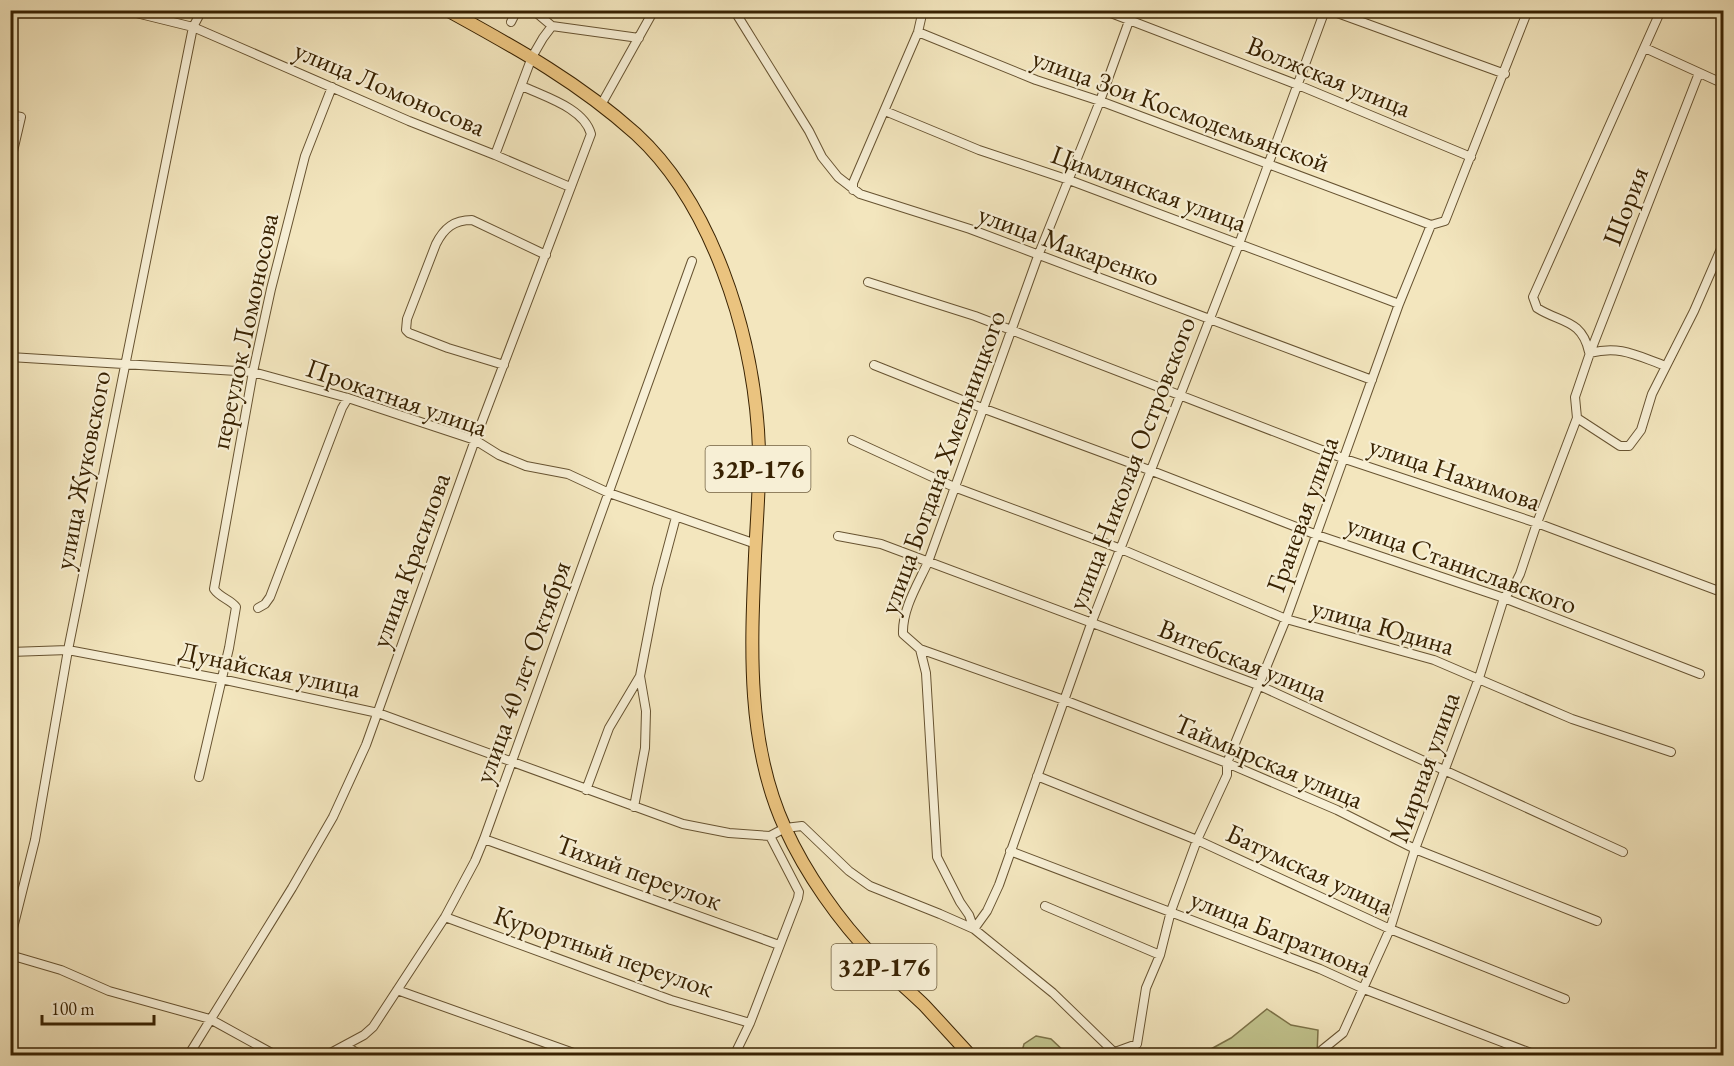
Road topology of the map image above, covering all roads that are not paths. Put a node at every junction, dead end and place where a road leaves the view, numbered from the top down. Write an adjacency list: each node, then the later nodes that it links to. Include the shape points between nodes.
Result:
1 (124, 10): 17 (street, улица Ломоносова)
2 (201, 10): 17 (street, улица Жуковского)
3 (447, 10): 21 (main road, 32Р-176)
4 (517, 10): 15 (street)
5 (533, 10): 16 (street)
6 (654, 10): 19 (street)
7 (734, 10): 38 (street, via 822,157)
8 (923, 10): 18 (street)
9 (1103, 10): 14 (street, Волжская улица)
10 (1133, 10): 14 (street, улица Богдана Хмельницкого)
11 (1327, 10): 23 (street); 25 (street, улица Николая Островского)
12 (1528, 10): 23 (street, Граневая улица)
13 (1661, 10): 20 (street)
14 (1129, 21): 25 (street, Волжская улица); 28 (street, улица Богдана Хмельницкого)
15 (511, 22)
16 (552, 26): 19 (street); 21 (street)
17 (193, 27): 27 (street, улица Ломоносова); 53 (street, улица Жуковского)
18 (918, 32): 28 (street, улица Зои Космодемьянской, via 1035,80); 30 (street)
19 (639, 38): 29 (street)
20 (1645, 48): 22 (street); 49 (street, via 1533,297 1537,308 1582,332)
21 (532, 57): 26 (street); 29 (main road, 32Р-176)
22 (1699, 73): 24 (street); 49 (street, Шория)
23 (1505, 74): 33 (street, Граневая улица)
24 (1724, 84)
25 (1298, 85): 33 (street, Волжская улица); 35 (street, улица Николая Островского)
26 (522, 86): 32 (street); 37 (street, улица Красилова, via 567,107 589,126 591,134)
27 (332, 87): 32 (street, улица Ломоносова); 55 (street, переулок Ломоносова, via 305,156)
28 (1100, 100): 35 (street, улица Зои Космодемьянской); 36 (street, улица Богдана Хмельницкого)
29 (601, 105): 71 (main road, 32Р-176, via 639,137 675,179 726,277 744,341 756,409)
30 (885, 111): 36 (street, Цимлянская улица, via 979,150); 38 (street)
31 (10, 115): 34 (street, via 21,117)
32 (495, 155): 37 (street, улица Ломоносова)
33 (1471, 157): 39 (street, Граневая улица, via 1445,221)
34 (10, 164)
35 (1268, 164): 39 (street, улица Зои Космодемьянской); 41 (street, улица Николая Островского)
36 (1069, 180): 41 (street, Цимлянская улица); 43 (street, улица Богдана Хмельницкого)
37 (570, 188): 42 (street, улица Красилова)
38 (853, 190): 43 (street, улица Макаренко)
39 (1431, 225): 46 (street, Граневая улица)
40 (1724, 242): 54 (street)
41 (1239, 244): 46 (street, Цимлянская улица); 47 (street, улица Николая Островского)
42 (546, 255): 51 (street, улица Красилова); 51 (street, via 472,220 460,220 441,234 411,308 405,326 409,333)
43 (1038, 256): 47 (street, улица Макаренко); 48 (street, улица Богдана Хмельницкого)
44 (692, 261): 66 (street, улица 40 лет Октября)
45 (868, 282): 48 (street, улица Нахимова)
46 (1399, 304): 56 (street, Граневая улица)
47 (1208, 318): 56 (street, улица Макаренко); 57 (street, улица Николая Островского)
48 (1012, 332): 57 (street, улица Нахимова); 59 (street, улица Богдана Хмельницкого)
49 (1590, 353): 54 (street, via 1619,349); 60 (street, Мирная улица, via 1575,397)
50 (10, 357): 53 (street, Прокатная улица)
51 (504, 365): 61 (street, улица Красилова)
52 (874, 365): 59 (street, улица Станиславского)
53 (124, 366): 55 (street, Прокатная улица); 80 (street, улица Жуковского)
54 (1666, 366): 60 (street, via 1641,430 1629,446 1607,439)
55 (253, 372): 58 (street, Прокатная улица); 85 (street, переулок Ломоносова, via 214,589 236,607)
56 (1371, 380): 63 (street, Граневая улица)
57 (1181, 394): 63 (street, улица Нахимова); 64 (street, улица Николая Островского)
58 (348, 398): 61 (street, Прокатная улица); 76 (street, via 270,597)
59 (982, 408): 64 (street, улица Станиславского); 65 (street, улица Богдана Хмельницкого)
60 (1577, 418): 68 (street, Мирная улица)
61 (475, 440): 66 (street, Прокатная улица, via 508,459 568,474); 88 (street, улица Красилова)
62 (852, 440): 65 (street, улица Юдина)
63 (1345, 459): 68 (street, улица Нахимова); 69 (street, Граневая улица)
64 (1152, 471): 69 (street, улица Станиславского); 72 (street, улица Николая Островского)
65 (954, 487): 72 (street, улица Юдина); 73 (street, улица Богдана Хмельницкого)
66 (609, 493): 67 (street, Прокатная улица); 90 (street, улица 40 лет Октября)
67 (676, 517): 71 (street, Прокатная улица); 83 (street)
68 (1537, 523): 74 (street, улица Нахимова); 75 (street, Мирная улица, via 1520,574)
69 (1317, 535): 75 (street, улица Станиславского); 77 (street, Граневая улица)
70 (837, 536): 73 (street, Витебская улица, via 880,544)
71 (756, 544): 97 (main road, 32Р-176, via 752,649 755,710 764,761)
72 (1121, 549): 77 (street, улица Юдина); 78 (street, улица Николая Островского)
73 (928, 562): 78 (street, Витебская улица); 79 (street, улица Богдана Хмельницкого, via 902,626 903,634)
74 (1724, 593)
75 (1504, 598): 82 (street, улица Станиславского); 84 (street, Мирная улица)
76 (258, 608)
77 (1286, 619): 84 (street, улица Юдина, via 1434,660); 86 (street, Граневая улица)
78 (1091, 624): 86 (street, Витебская улица); 87 (street, улица Николая Островского)
79 (920, 649): 87 (street, Таймырская улица); 108 (street, улица Богдана Хмельницкого, via 926,673 937,857)
80 (68, 650): 81 (street, Дунайская улица); 85 (street, Дунайская улица); 110 (street, улица Жуковского, via 35,840)
81 (10, 652)
82 (1701, 674)
83 (640, 676): 95 (street, via 609,728); 96 (street, via 646,711 645,748)
84 (1479, 678): 89 (street, улица Юдина, via 1572,719); 92 (street, Мирная улица)
85 (221, 679): 88 (street, Дунайская улица); 94 (street)
86 (1258, 684): 91 (street, Граневая улица); 92 (street, Витебская улица)
87 (1064, 700): 91 (street, Таймырская улица); 93 (street, улица Николая Островского)
88 (378, 713): 90 (street, Дунайская улица); 117 (street, улица Красилова, via 333,817)
89 (1671, 752)
90 (513, 762): 95 (street, Дунайская улица); 99 (street, улица 40 лет Октября)
91 (1227, 763): 100 (street, Граневая улица, via 1227,775); 101 (street, Таймырская улица, via 1337,810)
92 (1446, 770): 101 (street, Мирная улица); 103 (street, Витебская улица)
93 (1037, 776): 100 (street, Батумская улица); 102 (street, улица Николая Островского)
94 (199, 777)
95 (586, 790): 96 (street, Дунайская улица)
96 (634, 807): 98 (street, Дунайская улица, via 683,824)
97 (785, 828): 98 (street); 108 (street, via 802,826 870,886); 129 (main road, 32Р-176, via 856,937)
98 (770, 836): 111 (street, via 799,892)
99 (484, 838): 106 (street, улица 40 лет Октября); 111 (street, Тихий переулок)
100 (1197, 840): 105 (street, Граневая улица); 109 (street, Батумская улица)
101 (1415, 849): 107 (street, Таймырская улица); 109 (street, Мирная улица)
102 (1010, 851): 105 (street, улица Багратиона); 108 (street, улица Николая Островского, via 987,911)
103 (1623, 852)
104 (1045, 906): 113 (street)
105 (1171, 911): 113 (street, Граневая улица); 114 (street, улица Багратиона)
106 (445, 917): 115 (street, улица 40 лет Октября); 118 (street, Курортный переулок, via 671,1000)
107 (1597, 921)
108 (974, 929): 121 (street, via 1053,993)
109 (1390, 930): 114 (street, Мирная улица); 116 (street, Батумская улица)
110 (10, 940)
111 (779, 945): 118 (street)
112 (10, 955): 117 (street, via 61,970 109,991)
113 (1160, 955): 121 (street, Граневая улица, via 1146,988 1137,1044)
114 (1364, 989): 120 (street, Мирная улица, via 1344,1033); 122 (street, улица Багратиона)
115 (397, 990): 119 (street, улица 40 лет Октября, via 374,1027); 127 (street)
116 (1565, 999)
117 (210, 1019): 123 (street, улица Красилова); 124 (street)
118 (750, 1023): 128 (street)
119 (345, 1046): 125 (street, улица 40 лет Октября); 126 (street)
120 (1322, 1050)
121 (1117, 1054)
122 (1536, 1055)
123 (188, 1056)
124 (277, 1056)
125 (325, 1056)
126 (363, 1056)
127 (582, 1056)
128 (734, 1056)
129 (971, 1056)

